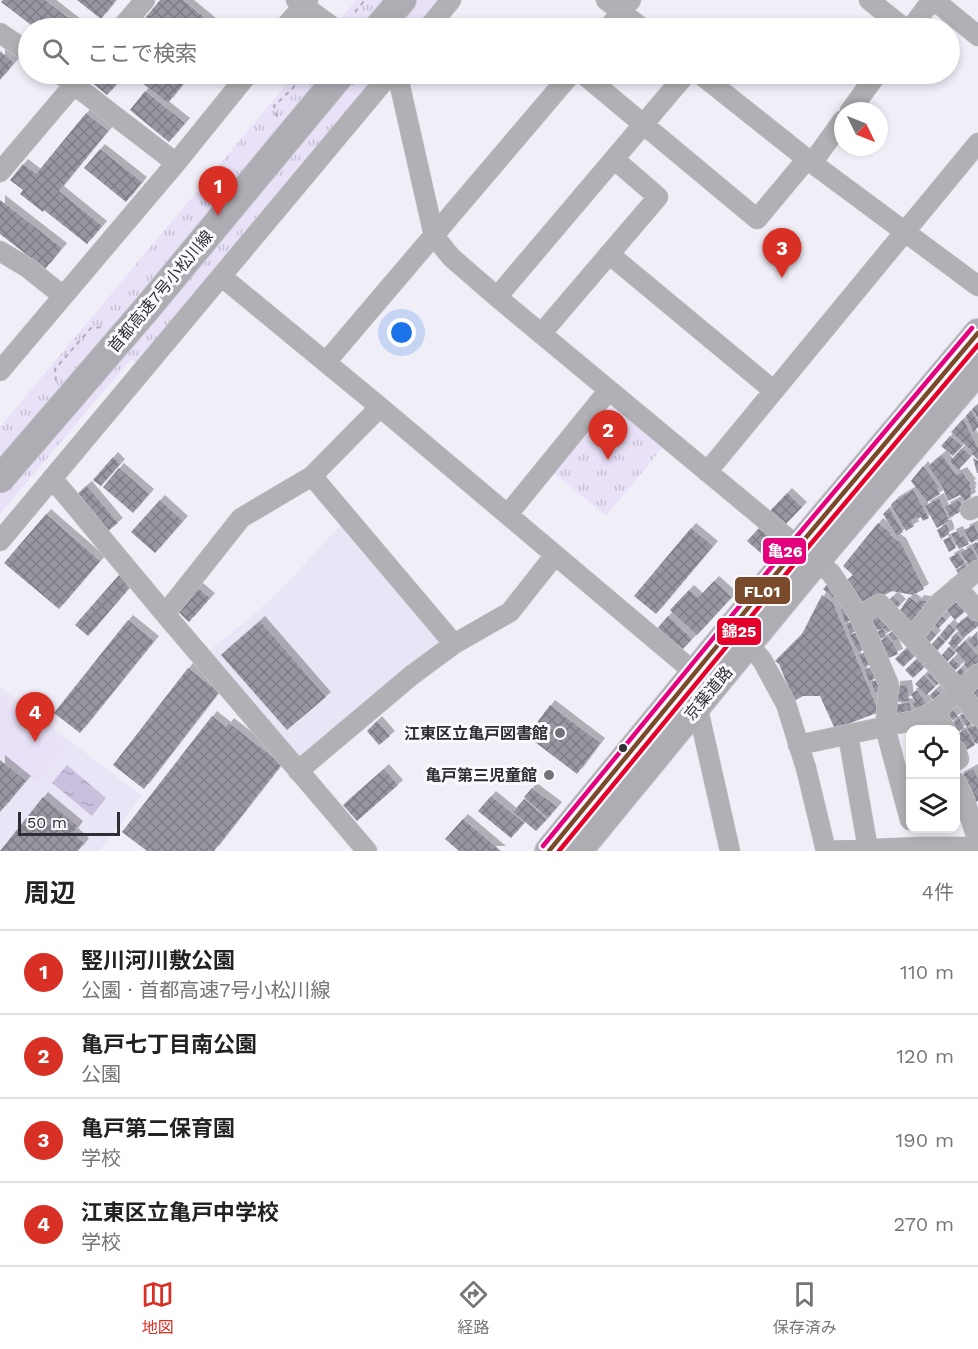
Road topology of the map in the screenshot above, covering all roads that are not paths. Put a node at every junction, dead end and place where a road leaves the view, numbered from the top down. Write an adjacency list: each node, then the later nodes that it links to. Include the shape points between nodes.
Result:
1 (145, 0): 8 (street)
2 (402, 0): 11 (highway)
3 (452, 0): 12 (street)
4 (869, 0): 15 (street)
5 (933, 0): 16 (street); 17 (street)
6 (302, 2): 9 (street); 10 (street)
7 (620, 4): 13 (street); 14 (street)
8 (130, 18)
9 (292, 18)
10 (322, 18)
11 (387, 18)
12 (437, 18)
13 (613, 18)
14 (633, 18)
15 (892, 18)
16 (919, 18)
17 (956, 18)
18 (960, 22): 20 (street)
19 (0, 33): 21 (street)
20 (978, 36)
21 (18, 45)
22 (67, 84): 41 (street)
23 (80, 84): 40 (street)
24 (240, 84): 40 (street)
25 (310, 84): 58 (highway, 首都高速7号小松川線, via 135,297)
26 (333, 84): 62 (highway, 首都高速7号小松川線, bridge)
27 (382, 84): 46 (street)
28 (398, 84): 43 (street)
29 (563, 84): 43 (street)
30 (595, 84): 35 (street)
31 (677, 84): 35 (street)
32 (713, 84): 39 (street)
33 (870, 84): 34 (street)
34 (857, 102)
35 (643, 124): 38 (street); 39 (street, via 758,219)
36 (834, 131): 39 (street)
37 (978, 143): 42 (street)
38 (614, 159): 45 (street, via 658,197); 49 (street)
39 (809, 161): 42 (street)
40 (176, 163): 48 (street)
41 (0, 172)
42 (905, 232): 47 (street); 56 (street)
43 (434, 236): 49 (street, via 451,257); 52 (street)
44 (0, 251): 48 (street)
45 (609, 254): 51 (street); 56 (street)
46 (220, 276): 52 (street); 61 (street)
47 (978, 286)
48 (63, 296): 53 (street)
49 (497, 297): 51 (street)
50 (978, 333): 54 (highway, 京葉道路)
51 (542, 334): 55 (street)
52 (326, 362): 57 (street)
53 (0, 371)
54 (971, 372): 65 (highway, 京葉道路)
55 (609, 390): 59 (street); 63 (street)
56 (774, 390): 59 (street)
57 (380, 407): 60 (street); 63 (street)
58 (0, 453)
59 (707, 472): 65 (street)
60 (312, 476): 70 (street, via 242,518); 73 (street)
61 (52, 478): 64 (street); 70 (street)
62 (0, 479)
63 (508, 514): 66 (street)
64 (0, 540)
65 (807, 554): 71 (street, via 831,573); 74 (highway, 京葉道路); 75 (highway, 京葉道路)
66 (555, 555): 73 (street, via 510,612); 75 (street)
67 (978, 570): 68 (street)
68 (957, 587): 69 (street); 72 (street)
69 (978, 611)
70 (165, 614): 85 (street)
71 (859, 615): 72 (street, via 880,604); 82 (street, via 889,685)
72 (912, 638): 77 (street)
73 (454, 644): 85 (street)
74 (748, 644): 78 (highway, 京葉道路); 84 (street, via 762,660 786,704)
75 (695, 673): 92 (highway, 京葉道路)
76 (978, 674): 77 (street)
77 (960, 691): 79 (street); 80 (street)
78 (697, 705): 93 (highway, 京葉道路); 94 (street)
79 (935, 711): 81 (street); 82 (street)
80 (978, 716)
81 (944, 725)
82 (885, 727): 83 (street); 86 (street)
83 (848, 735): 84 (street); 90 (street)
84 (798, 745): 95 (street)
85 (298, 771): 91 (street)
86 (905, 781)
87 (960, 790): 89 (street)
88 (924, 844): 89 (street); 90 (street)
89 (978, 845)
90 (868, 849): 95 (street)
91 (367, 851)
92 (549, 851)
93 (578, 851)
94 (730, 851)
95 (826, 851)

